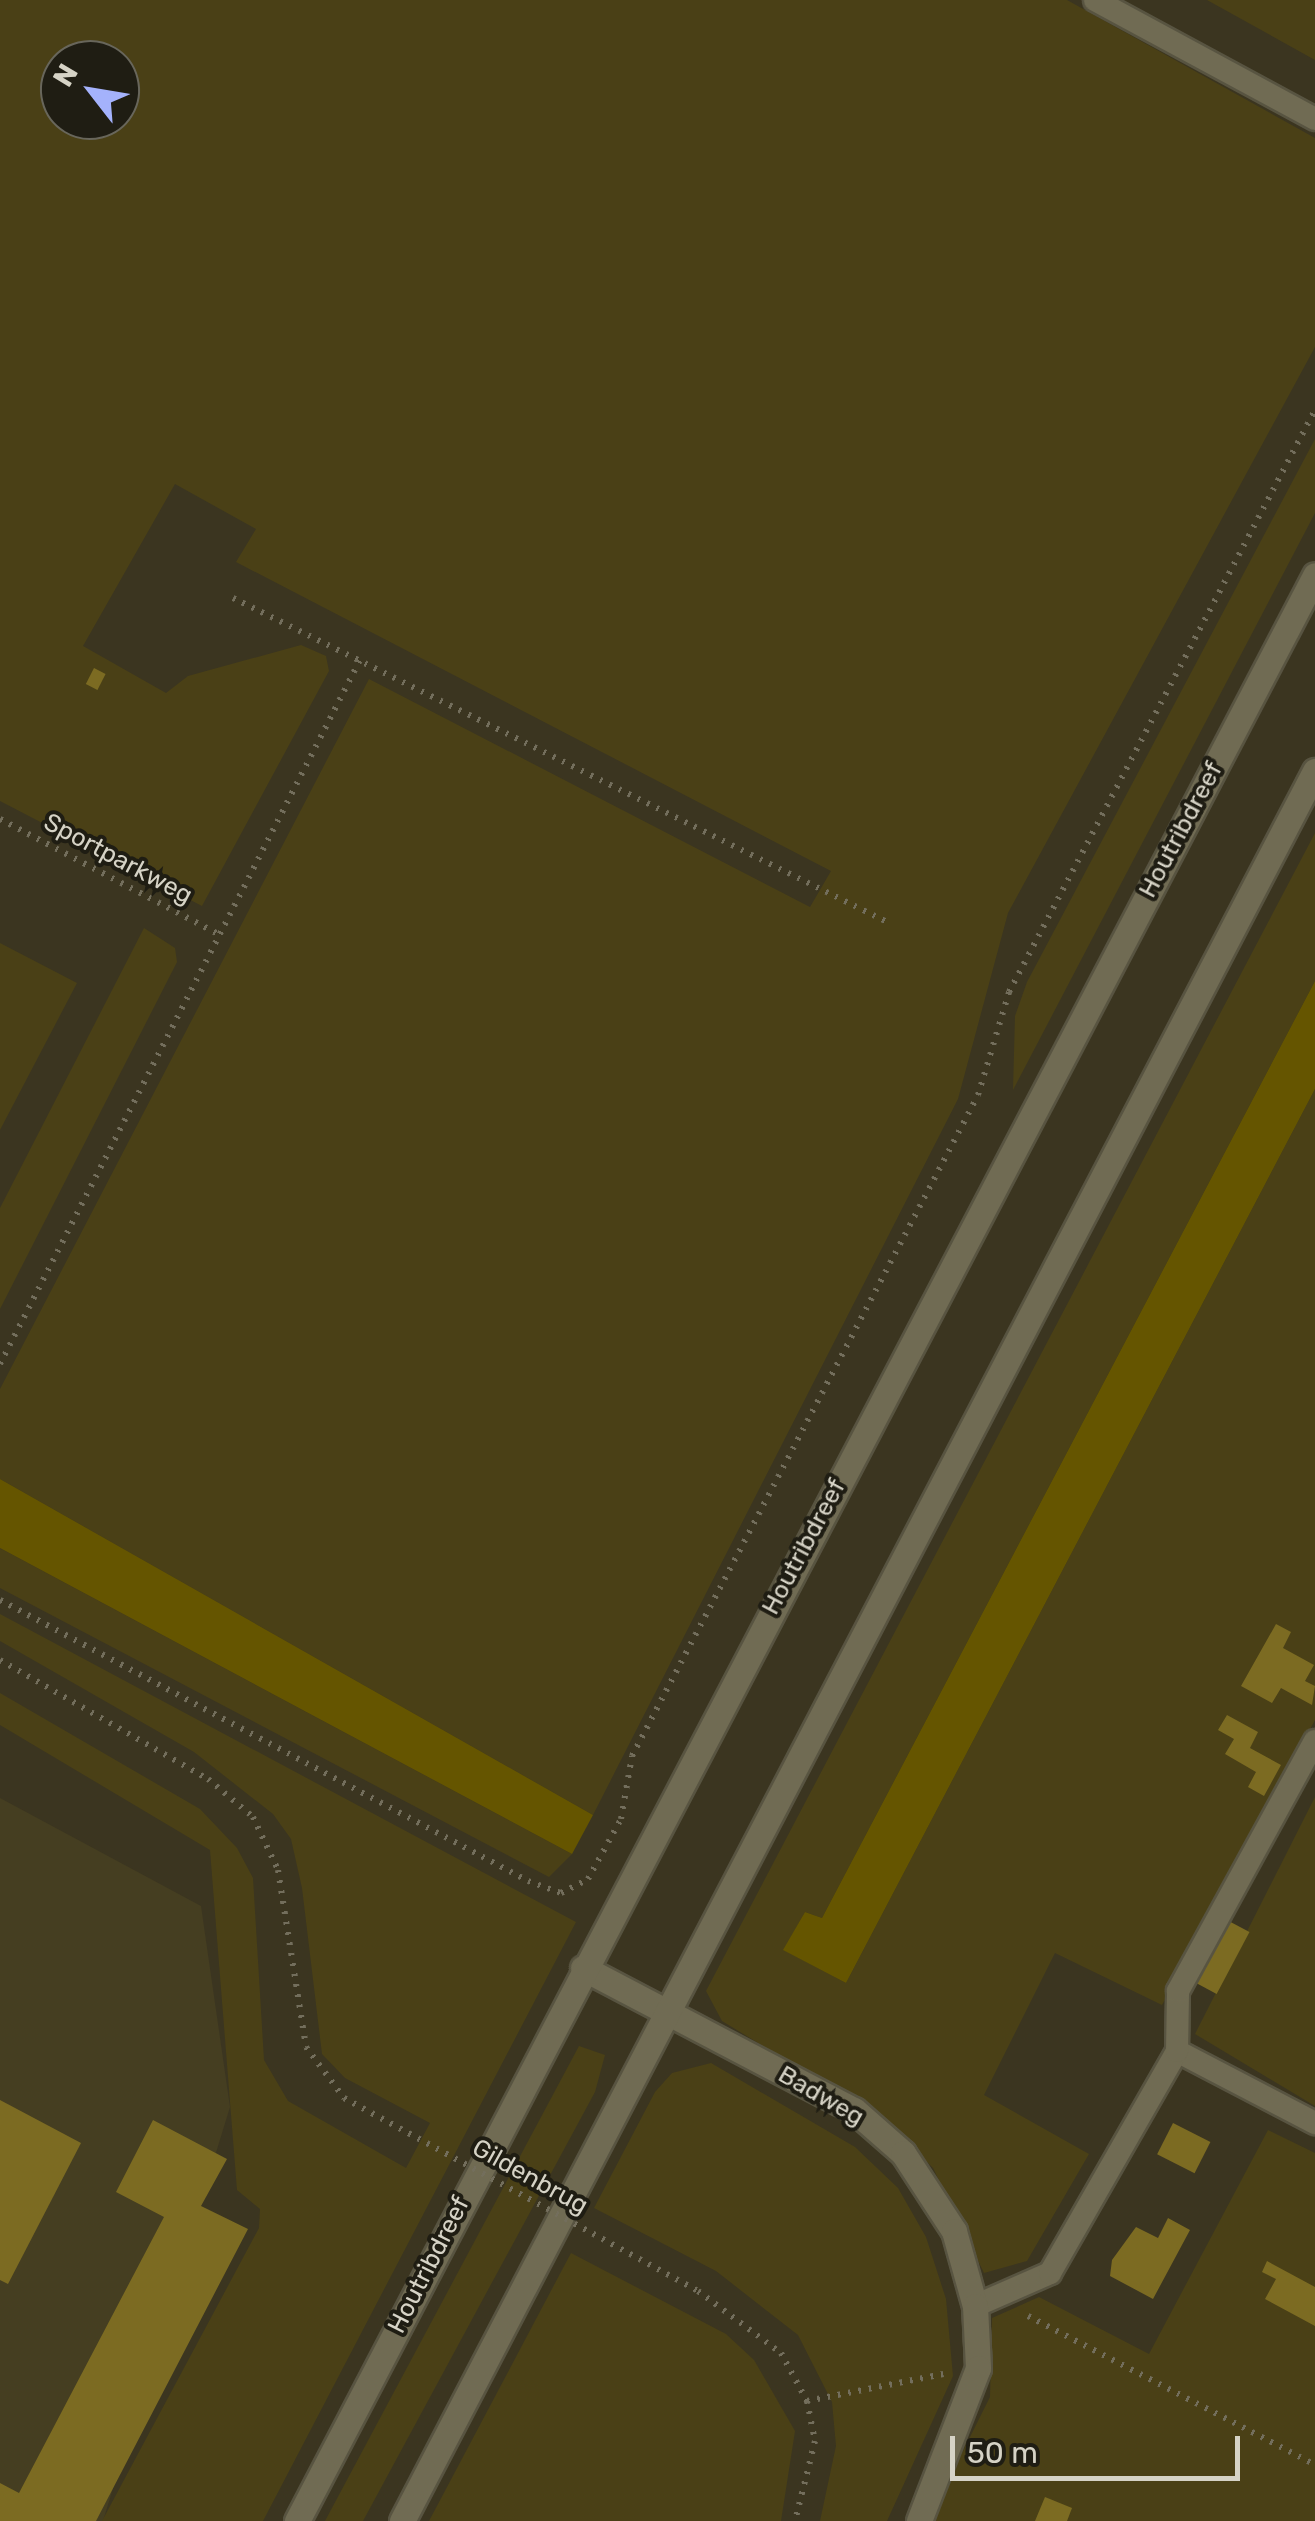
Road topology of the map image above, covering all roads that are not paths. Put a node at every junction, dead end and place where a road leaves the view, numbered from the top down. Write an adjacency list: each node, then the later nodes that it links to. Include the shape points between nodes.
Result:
1 (1096, 0): 2 (lane)
2 (1315, 119)
3 (1315, 576): 6 (main road, Houtribdreef)
4 (1315, 771): 7 (main road)
5 (1315, 1741): 8 (lane, via 1178,1992)
6 (583, 1968): 7 (main road, Badweg); 11 (main road, Houtribdreef)
7 (668, 2015): 10 (main road, Badweg, via 854,2110 904,2153 954,2232); 12 (main road)
8 (1177, 2051): 9 (lane); 10 (lane, via 1050,2274)
9 (1315, 2123)
10 (984, 2302): 13 (main road, Badweg, via 978,2368)
11 (296, 2521)
12 (402, 2521)
13 (919, 2521)

